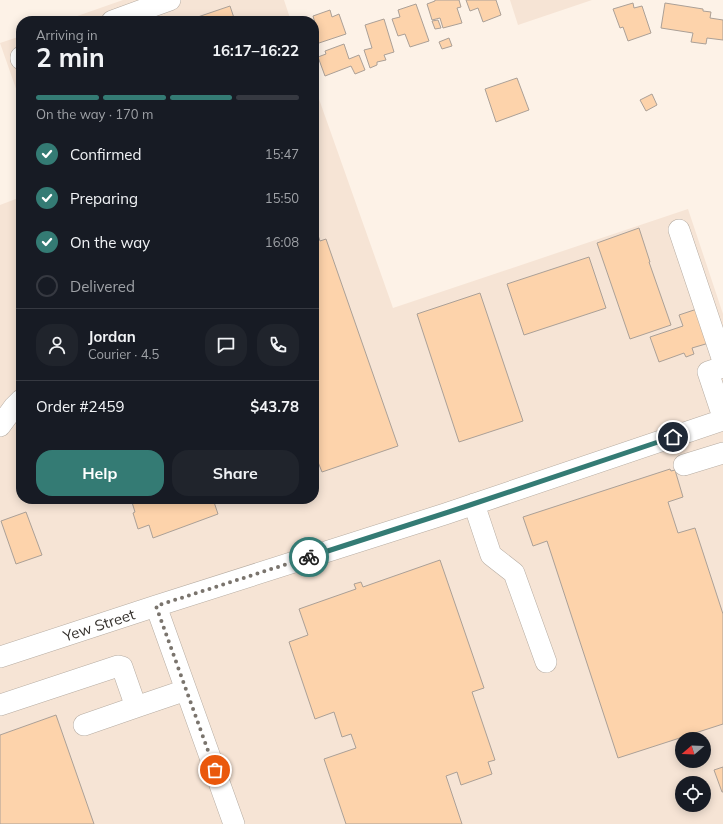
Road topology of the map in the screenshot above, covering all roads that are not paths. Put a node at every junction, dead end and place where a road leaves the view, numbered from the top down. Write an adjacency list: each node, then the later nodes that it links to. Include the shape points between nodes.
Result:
1 (170, 0): 2 (street)
2 (126, 16)
3 (679, 230): 4 (street)
4 (723, 361)
5 (723, 367): 7 (street, via 708,372)
6 (16, 405): 9 (street)
7 (723, 417)
8 (723, 420): 12 (street, Yew Street)
9 (0, 426)
10 (723, 453): 11 (street)
11 (684, 466)
12 (474, 504): 13 (street, Yew Street); 15 (street, via 492,555 514,573)
13 (156, 606): 14 (street, Yew Street); 16 (street)
14 (0, 657)
15 (546, 662)
16 (186, 690): 18 (street); 20 (street)
17 (0, 705): 18 (street, via 118,666 122,667)
18 (136, 707): 19 (street)
19 (84, 725)
20 (234, 824)

